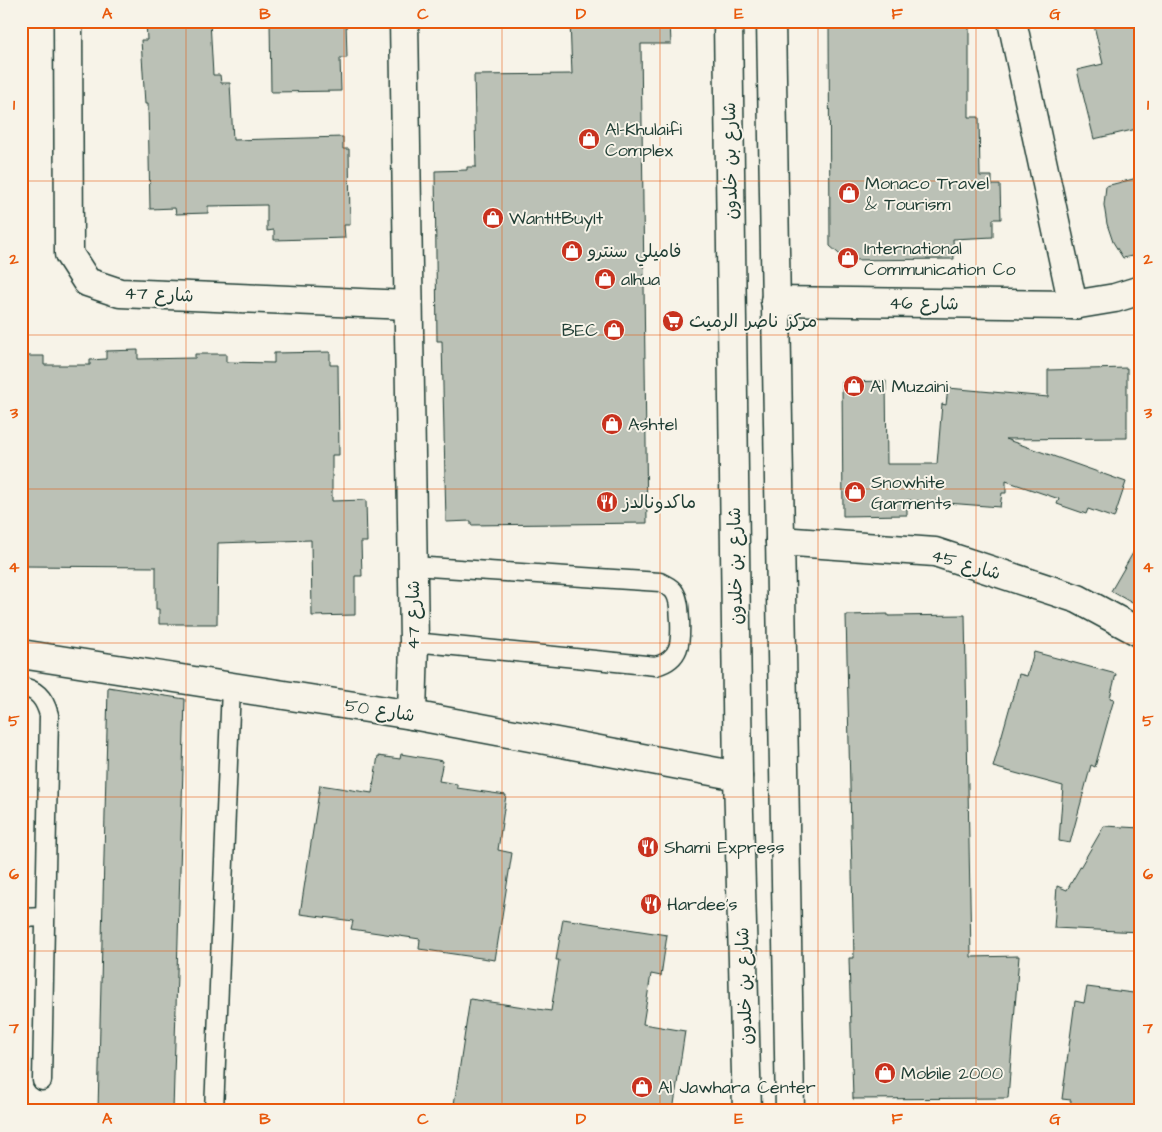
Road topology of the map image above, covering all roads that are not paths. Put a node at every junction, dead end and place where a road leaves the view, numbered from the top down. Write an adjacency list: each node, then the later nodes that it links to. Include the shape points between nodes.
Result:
1 (68, 21): 8 (street, شارع 47, via 68,254 87,282 120,293)
2 (404, 21): 8 (street, شارع 47)
3 (728, 21): 18 (street, شارع بن خلدون)
4 (771, 21): 7 (street)
5 (1012, 21): 9 (street)
6 (1141, 290): 9 (street, شارع 46)
7 (775, 301): 9 (street, شارع 46); 10 (street)
8 (408, 305): 11 (street, شارع 47)
9 (1073, 305)
10 (780, 541): 12 (street, شارع 45, via 935,552 1078,599); 24 (street)
11 (413, 566): 13 (street, شارع 47); 13 (lane, via 660,582 668,586 677,598 681,640 674,658 656,666)
12 (1141, 632)
13 (414, 642): 17 (street, شارع 47)
14 (21, 654): 16 (street, شارع 50)
15 (21, 687): 19 (lane, via 42,697 49,715)
16 (231, 687): 17 (street, شارع 50); 22 (lane)
17 (412, 715): 18 (street, شارع 50)
18 (738, 776): 23 (street, شارع بن خلدون)
19 (45, 917): 20 (lane); 21 (lane)
20 (21, 918)
21 (42, 1081)
22 (214, 1111)
23 (747, 1111)
24 (790, 1111)

